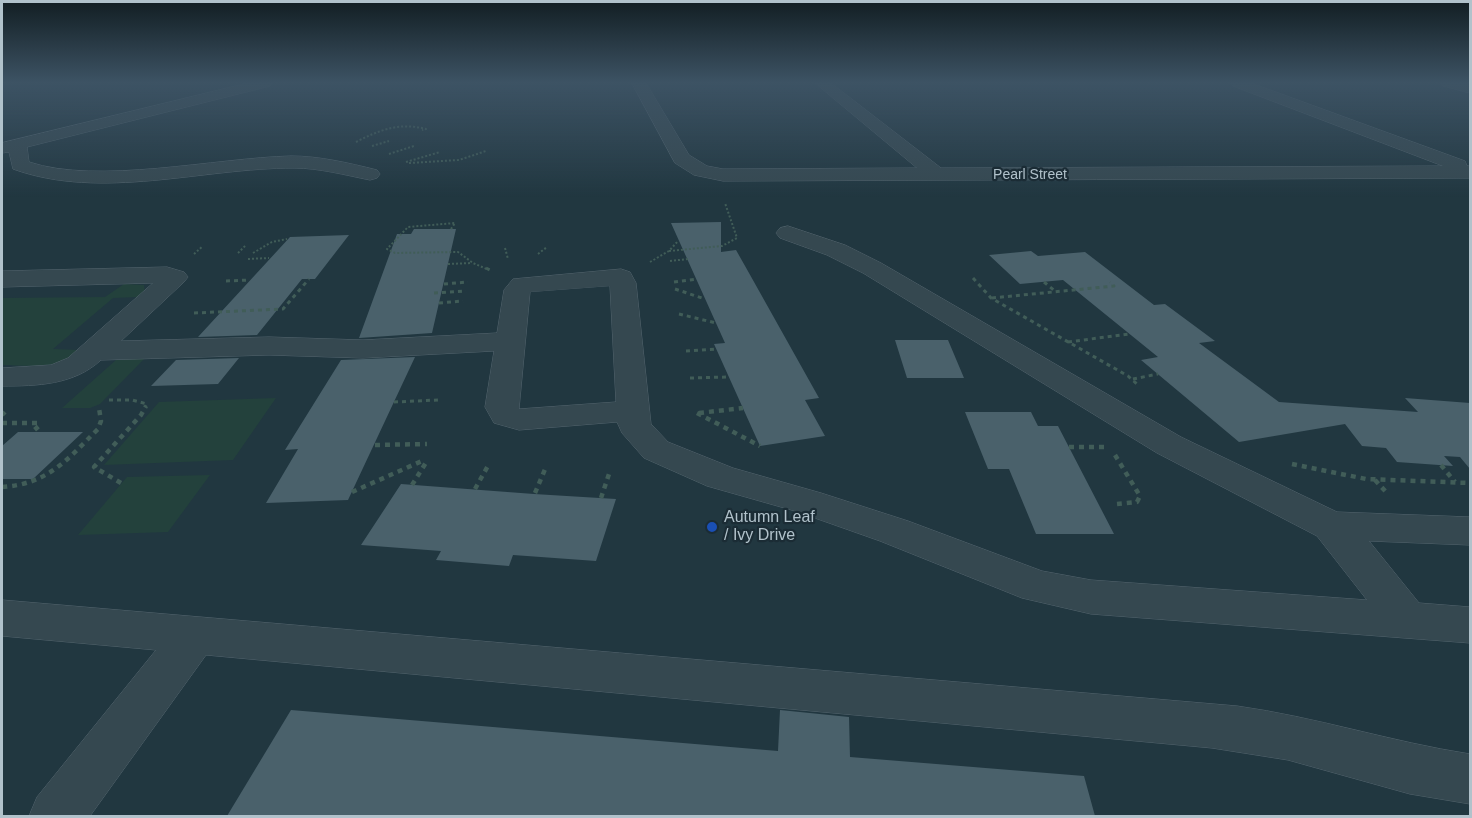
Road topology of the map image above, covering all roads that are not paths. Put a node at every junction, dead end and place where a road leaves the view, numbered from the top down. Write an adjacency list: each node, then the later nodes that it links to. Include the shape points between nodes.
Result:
1 (110, 121): 5 (street)
2 (661, 121): 8 (street, Pearl Street, via 682,159 701,171 744,176)
3 (870, 121): 8 (street)
4 (1339, 121): 6 (street)
5 (9, 146): 7 (street, via 20,165 42,174 110,175 292,162)
6 (1470, 171): 8 (street, Pearl Street)
7 (370, 174)
8 (939, 176)
9 (788, 233): 15 (street, via 872,268 1169,445)
10 (2, 279): 12 (street, via 175,277)
11 (510, 341): 12 (street, via 363,349 269,346); 14 (street, via 501,407 506,416 519,420); 14 (street, via 517,290 522,285 621,277)
12 (94, 351): 13 (street, via 60,373)
13 (2, 377)
14 (633, 411): 18 (street, via 634,426 656,450 720,477 894,531 1037,586 1091,597)
15 (1331, 526): 16 (street); 18 (street)
16 (1470, 531)
17 (2, 618): 20 (street)
18 (1407, 621): 19 (street)
19 (1470, 625)
20 (195, 635): 21 (street, via 1212,725 1276,734 1374,762); 22 (street)
21 (1470, 779)
22 (57, 816)

